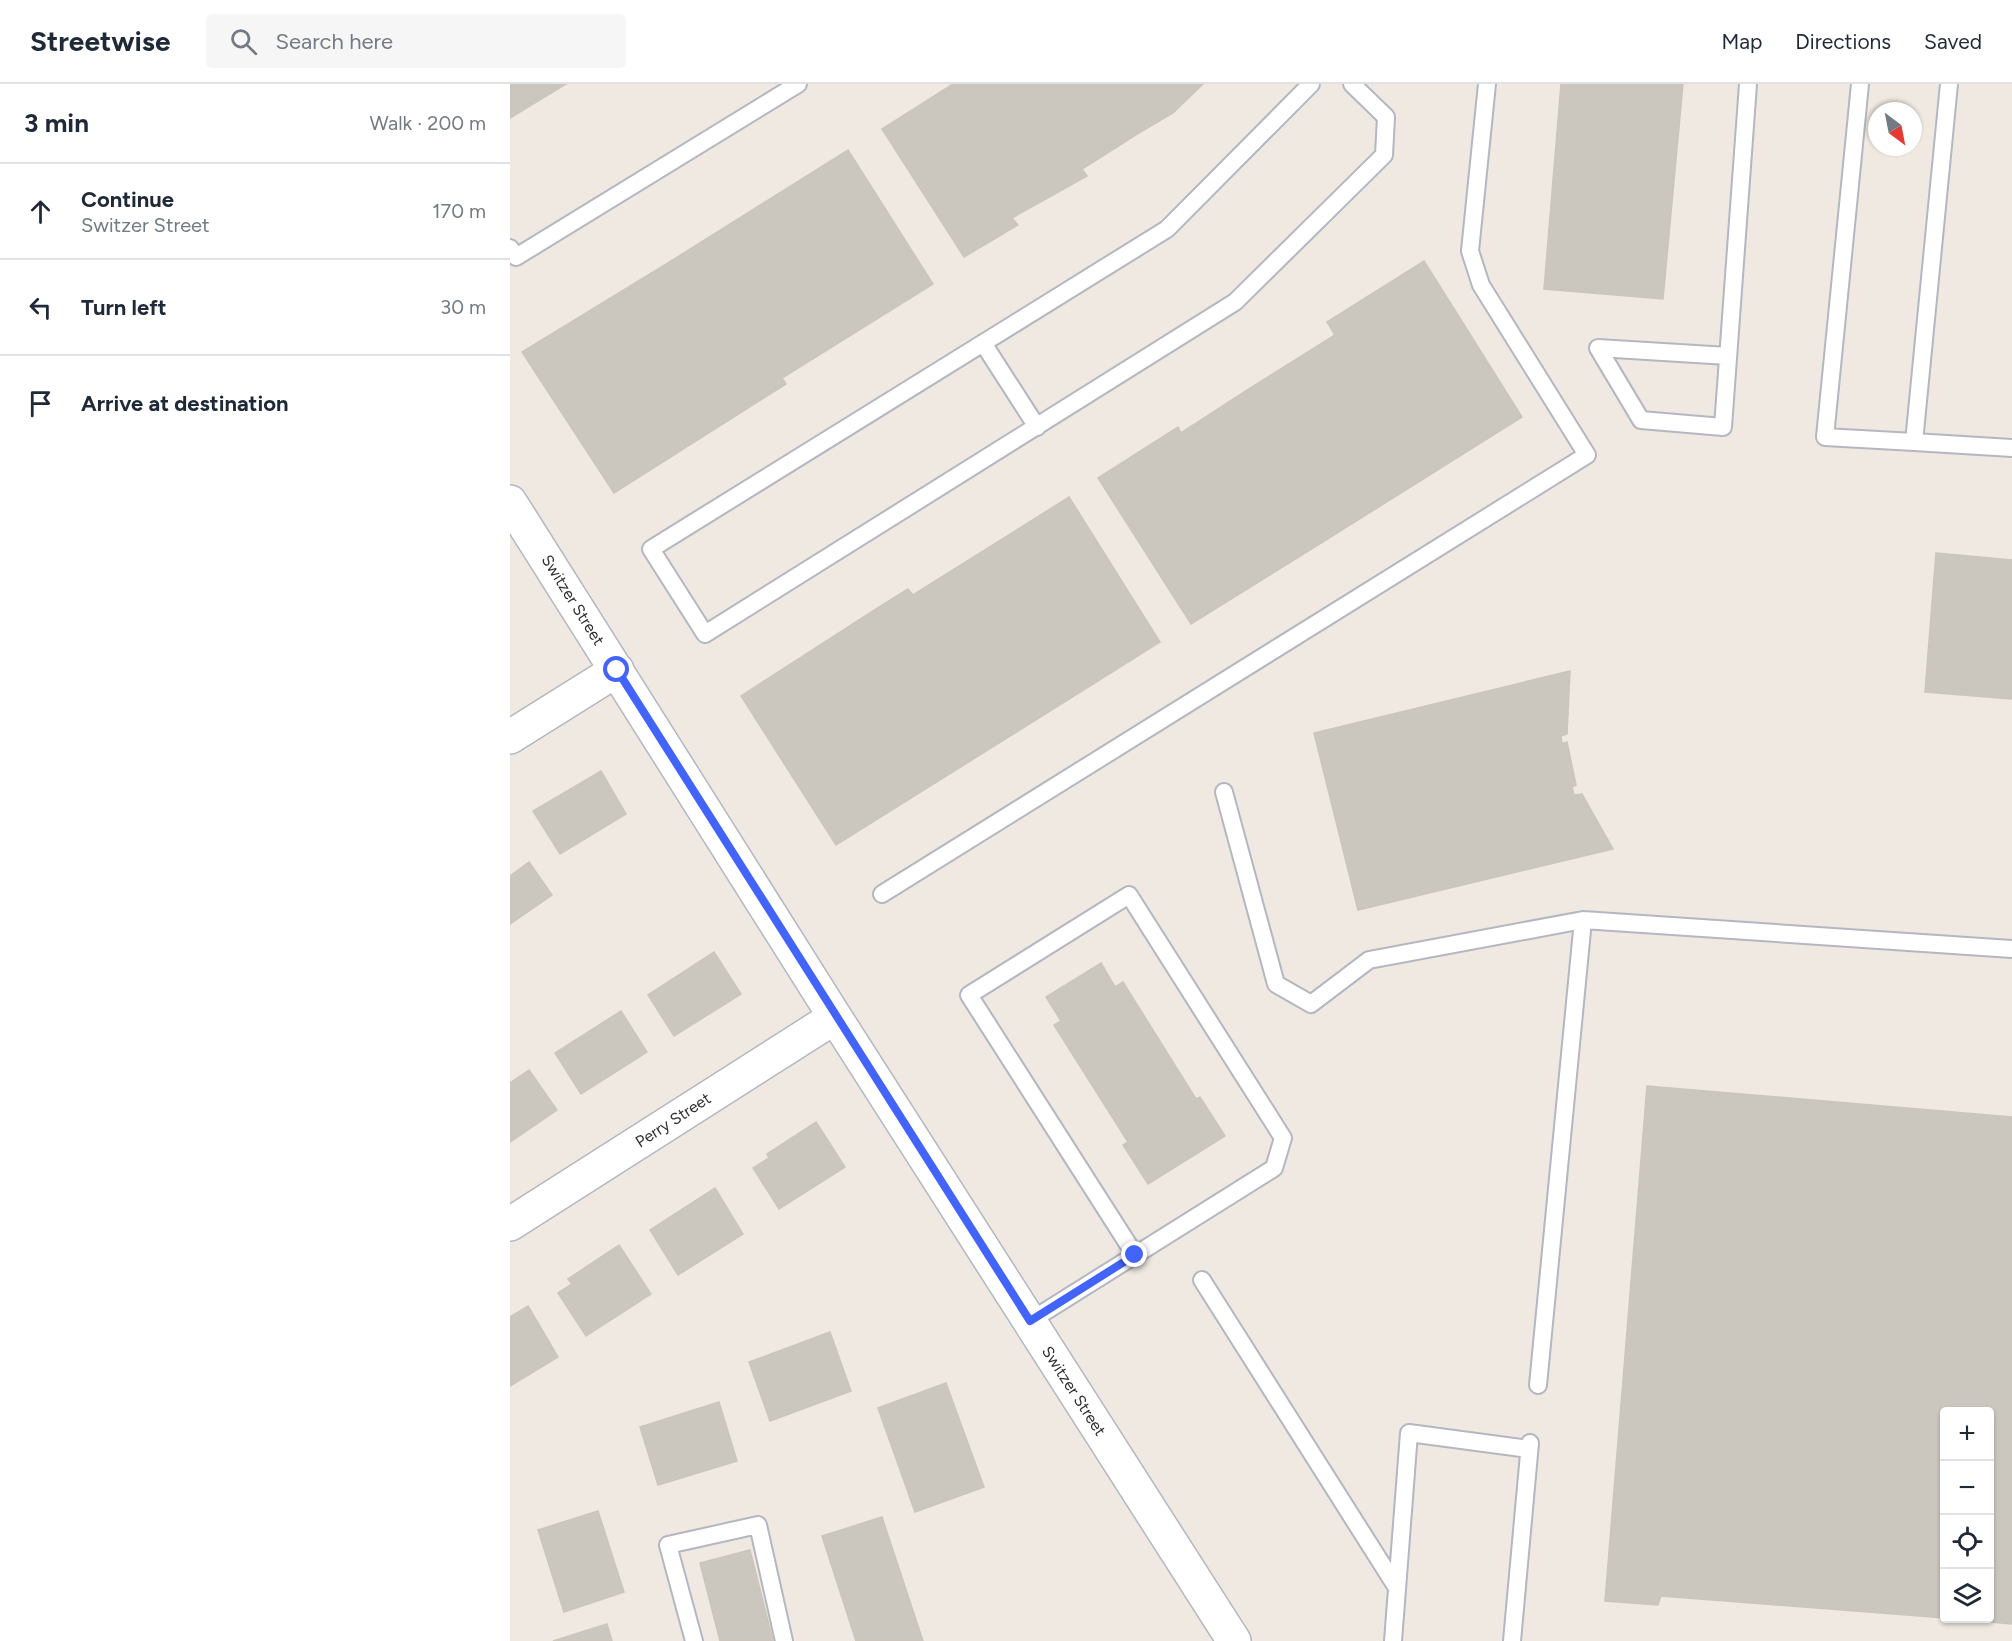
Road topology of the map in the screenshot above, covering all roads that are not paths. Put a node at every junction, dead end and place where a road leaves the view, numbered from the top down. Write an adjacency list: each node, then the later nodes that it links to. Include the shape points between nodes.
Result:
1 (798, 84): 8 (lane, via 516,257)
2 (1311, 84): 9 (lane, via 1167,229)
3 (1352, 84): 11 (lane, via 1386,117 1384,155 1235,302)
4 (1487, 84): 18 (lane, via 1470,251 1481,285 1587,455)
5 (1748, 84): 10 (lane)
6 (1860, 84): 12 (lane, via 1825,437)
7 (1949, 84): 12 (lane)
8 (510, 248)
9 (983, 344): 11 (lane); 11 (lane, via 651,549 705,634)
10 (1728, 356): 10 (lane, via 1723,427 1641,420 1598,348)
11 (1037, 427)
12 (1914, 442): 13 (lane)
13 (2012, 448)
14 (510, 502): 15 (street, Switzer Street)
15 (617, 670): 16 (street); 21 (street, Switzer Street)
16 (510, 737)
17 (1224, 792): 19 (lane, via 1276,984 1311,1004 1369,960)
18 (882, 894)
19 (1583, 920): 20 (lane); 26 (lane)
20 (2012, 949)
21 (835, 1017): 22 (street, Perry Street); 25 (street, Switzer Street)
22 (510, 1224)
23 (1135, 1255): 23 (lane, via 1275,1168 1282,1138 1129,895 969,995); 25 (lane)
24 (1202, 1280): 27 (lane)
25 (1030, 1321): 30 (street, Switzer Street)
26 (1538, 1385)
27 (1397, 1588): 31 (lane); 32 (lane, via 1409,1432 1529,1446)
28 (694, 1641): 29 (lane, via 668,1545 758,1525)
29 (784, 1641)
30 (1234, 1641)
31 (1394, 1641)
32 (1512, 1641)

